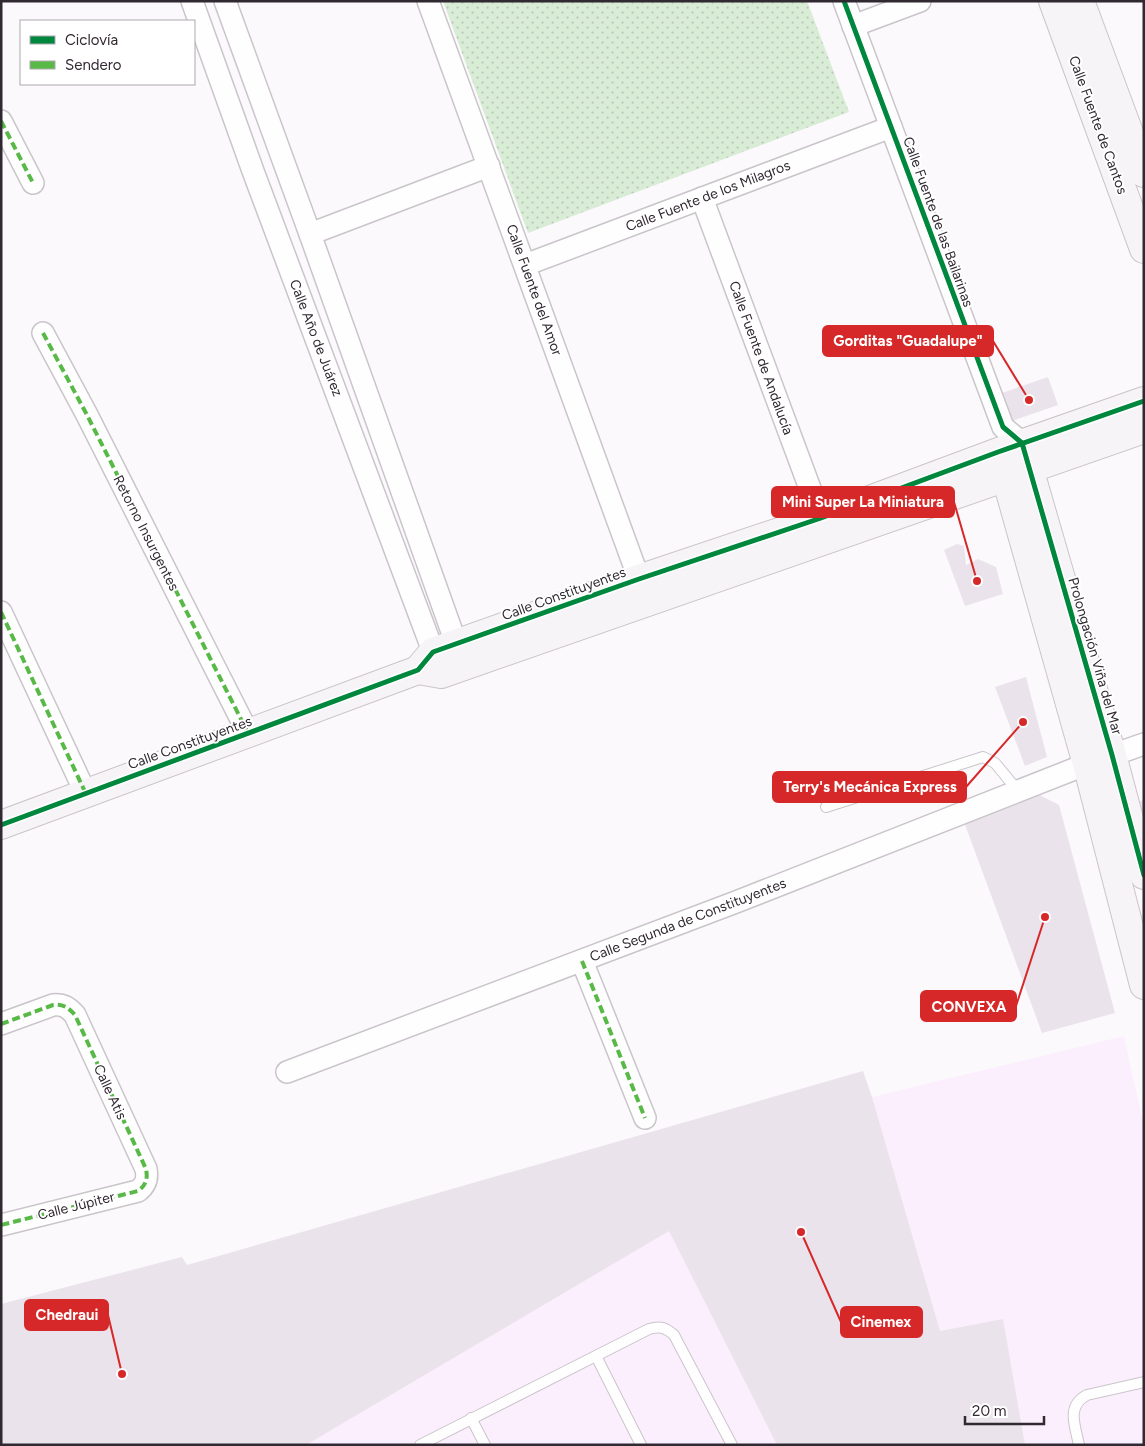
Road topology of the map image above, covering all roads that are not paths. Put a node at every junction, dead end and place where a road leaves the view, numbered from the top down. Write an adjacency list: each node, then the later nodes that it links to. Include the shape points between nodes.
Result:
1 (192, 1): 25 (street, Calle Año de Juárez, via 257,180)
2 (225, 1): 15 (street, Calle Año de Juárez)
3 (428, 1): 11 (street, Calle Fuente del Amor)
4 (844, 1): 8 (street, Calle Fuente de las Bailarinas)
5 (920, 1): 8 (street)
6 (1053, 1): 16 (street, Calle Fuente de Cantos)
7 (1080, 1): 12 (street, Calle Fuente de Cantos)
8 (853, 26): 10 (street, Calle Fuente de las Bailarinas)
9 (1, 121): 13 (street)
10 (891, 127): 14 (street, Calle Fuente de los Milagros); 21 (street, Calle Fuente de las Bailarinas)
11 (489, 166): 15 (street); 17 (street, Calle Fuente del Amor)
12 (1144, 173)
13 (33, 182)
14 (702, 198): 17 (street, Calle Fuente de los Milagros); 22 (street, Calle Fuente de Andalucía)
15 (310, 234): 25 (street, Calle Año de Juárez)
16 (1144, 249)
17 (525, 265): 23 (street, Calle Fuente del Amor)
18 (43, 333): 26 (street, Retorno Insurgentes)
19 (1144, 401): 21 (street, Calle Constituyentes)
20 (1144, 429): 21 (street, Calle Constituyentes)
21 (1011, 454): 22 (street, Calle Constituyentes); 25 (street, Calle Constituyentes); 28 (street, Prolongación Viña del Mar); 29 (street)
22 (821, 518): 23 (street, Calle Constituyentes)
23 (639, 579): 25 (street, Calle Constituyentes)
24 (1, 612): 31 (street)
25 (443, 661): 26 (street, Calle Constituyentes)
26 (248, 734): 31 (street, Calle Constituyentes)
27 (1144, 744): 28 (street)
28 (1112, 755): 29 (street); 34 (street, Prolongación Viña del Mar)
29 (1087, 764): 30 (street, Calle Segunda de Constituyentes); 36 (street)
30 (1018, 791): 32 (lane, via 995,763 983,757); 35 (street, Calle Segunda de Constituyentes)
31 (86, 794): 33 (street, Calle Constituyentes)
32 (826, 807)
33 (1, 826)
34 (1144, 875)
35 (582, 961): 38 (street, Calle Segunda de Constituyentes); 39 (street)
36 (1144, 985)
37 (1, 1024): 40 (street, Calle Atis, via 60,1004 75,1015 146,1170)
38 (287, 1072)
39 (645, 1118)
40 (146, 1181): 41 (street, Calle Júpiter, via 138,1191)
41 (1, 1225)
42 (596, 1356): 44 (lane); 47 (lane); 48 (lane, via 650,1329 666,1328 674,1335)
43 (1144, 1382): 49 (lane, via 1079,1399 1073,1416)
44 (471, 1418): 45 (lane); 46 (lane)
45 (420, 1445)
46 (485, 1445)
47 (641, 1445)
48 (732, 1445)
49 (1079, 1445)

